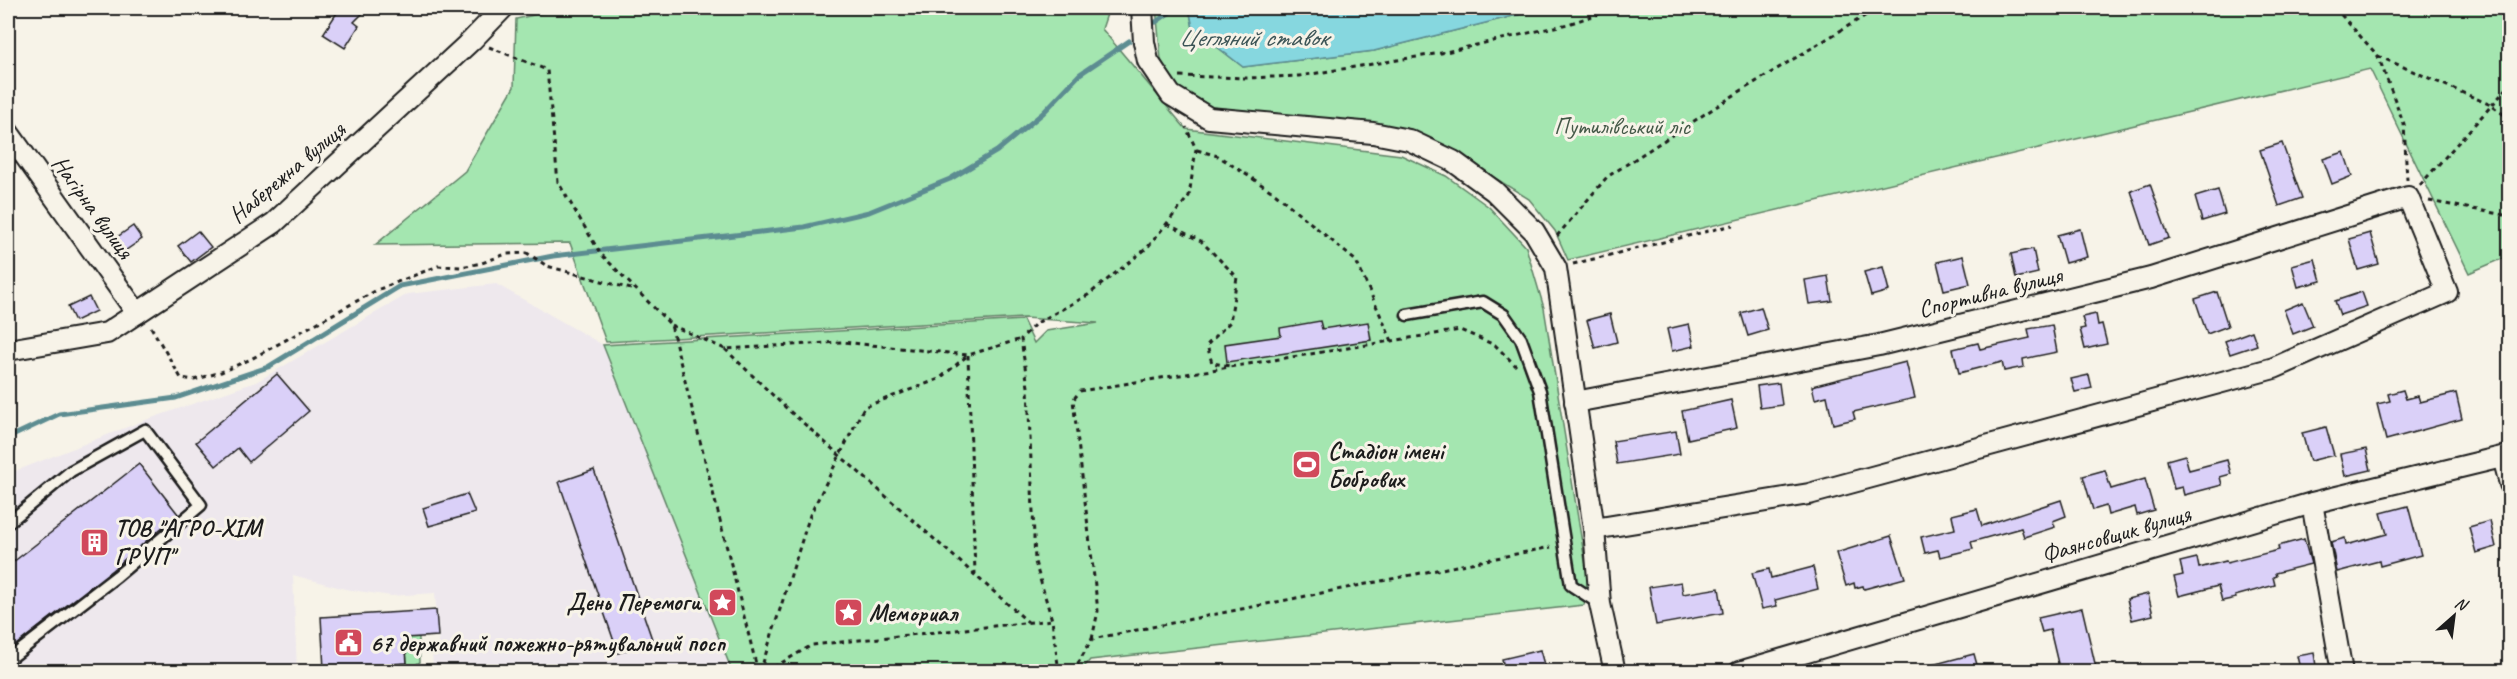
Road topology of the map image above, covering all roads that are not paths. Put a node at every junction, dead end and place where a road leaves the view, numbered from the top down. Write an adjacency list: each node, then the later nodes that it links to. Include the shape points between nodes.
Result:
1 (503, 8): 4 (street, Набережна вулиця, via 274,223)
2 (1142, 8): 7 (street, via 1148,60 1172,95 1209,118 1409,140 1453,161 1494,190 1534,231 1556,268)
3 (8, 132): 4 (street, Нагірна вулиця)
4 (137, 312): 6 (street, Набережна вулиця, via 107,333)
5 (1407, 315): 13 (lane, via 1483,302 1504,315 1521,339 1540,391 1572,585)
6 (8, 350)
7 (1575, 402): 12 (street); 12 (street, Спортивна вулиця, via 1879,345 2151,279 2408,197 2447,292 2274,368 1809,494)
8 (2506, 456): 9 (street); 10 (street, Фаянсовщик вулиця)
9 (2510, 484)
10 (2312, 503): 16 (street, Фаянсовщик вулиця); 17 (street)
11 (8, 523): 14 (lane, via 71,471 145,430 201,505)
12 (1594, 529): 13 (street)
13 (1600, 604): 15 (street)
14 (8, 660)
15 (1615, 672)
16 (1739, 672)
17 (2342, 672)

